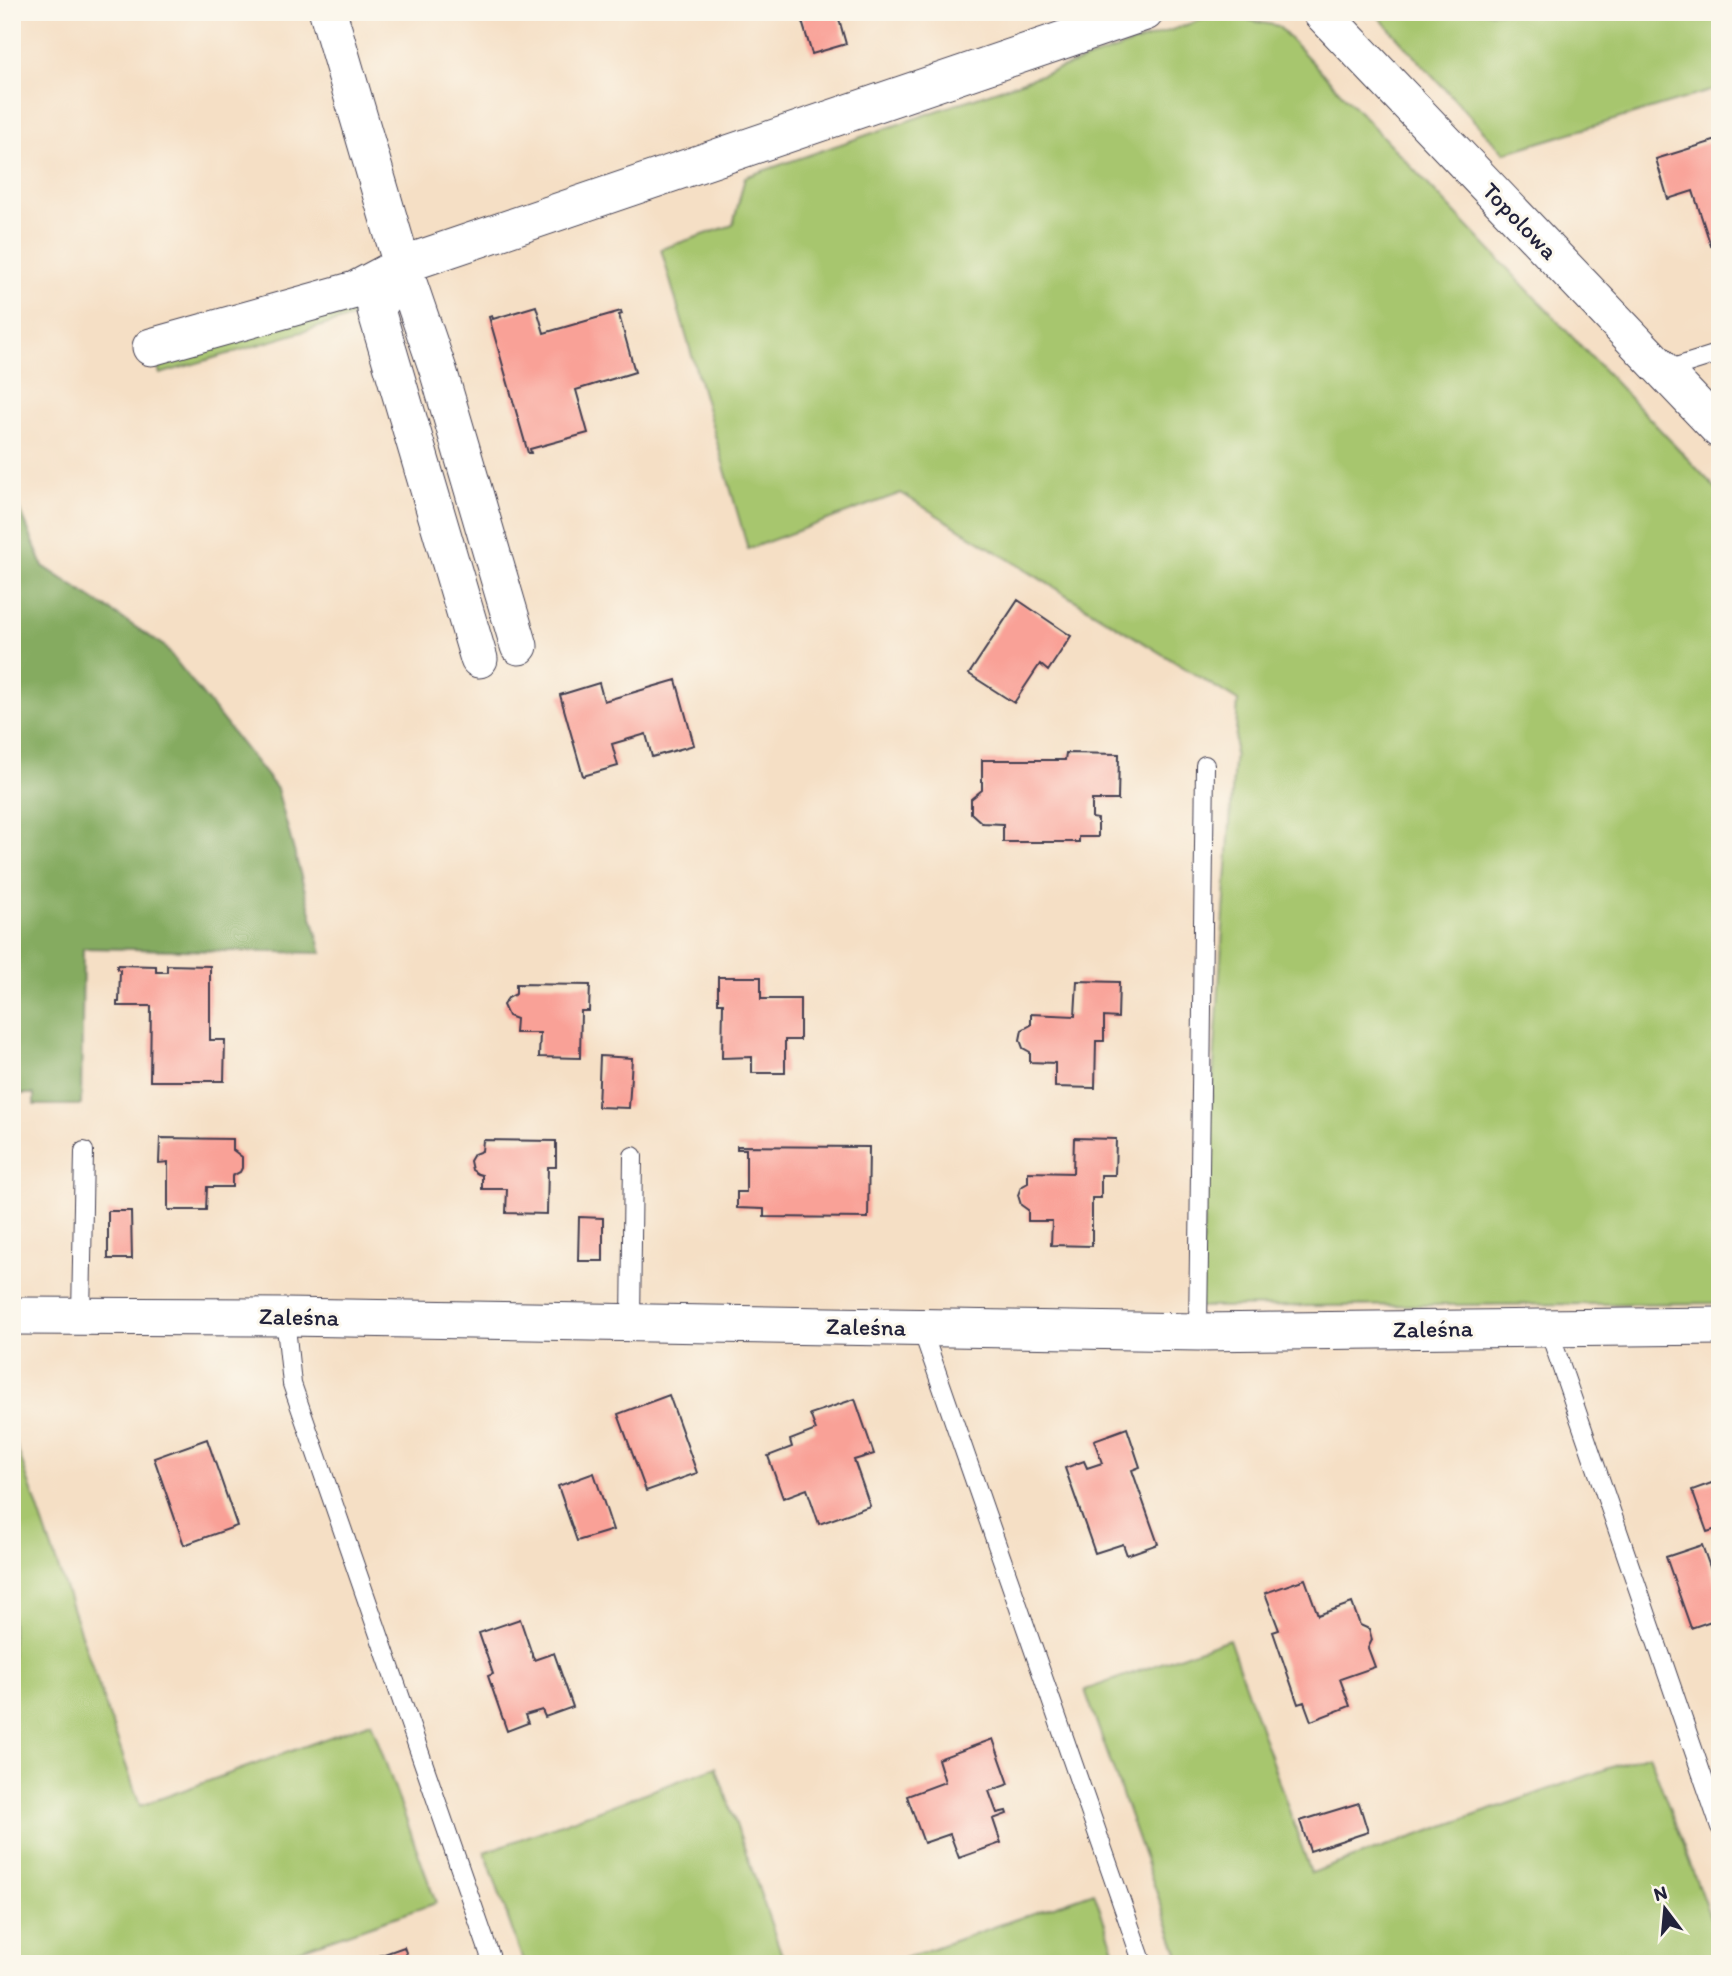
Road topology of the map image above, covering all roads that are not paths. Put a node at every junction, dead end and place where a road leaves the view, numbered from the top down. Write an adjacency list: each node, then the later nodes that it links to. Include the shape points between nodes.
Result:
1 (328, 12): 4 (street)
2 (1145, 12): 4 (street)
3 (1321, 12): 7 (street, Topolowa)
4 (402, 265): 5 (street, via 355,290); 9 (street, via 438,370); 10 (street, via 376,310)
5 (151, 347)
6 (1720, 353): 7 (lane)
7 (1664, 371): 8 (street, Topolowa)
8 (1720, 430)
9 (519, 646)
10 (479, 659)
11 (1205, 765): 21 (lane)
12 (84, 1151): 15 (lane)
13 (633, 1156): 17 (lane)
14 (12, 1316): 15 (street, Zaleśna)
15 (81, 1316): 16 (street, Zaleśna)
16 (285, 1317): 17 (street, Zaleśna); 23 (lane, via 292,1384)
17 (631, 1323): 19 (street, Zaleśna)
18 (1720, 1326): 20 (street, Zaleśna)
19 (921, 1327): 21 (street, Zaleśna); 24 (lane)
20 (1548, 1328): 21 (street, Zaleśna); 22 (lane)
21 (1198, 1332)
22 (1720, 1827)
23 (493, 1964)
24 (1143, 1964)

